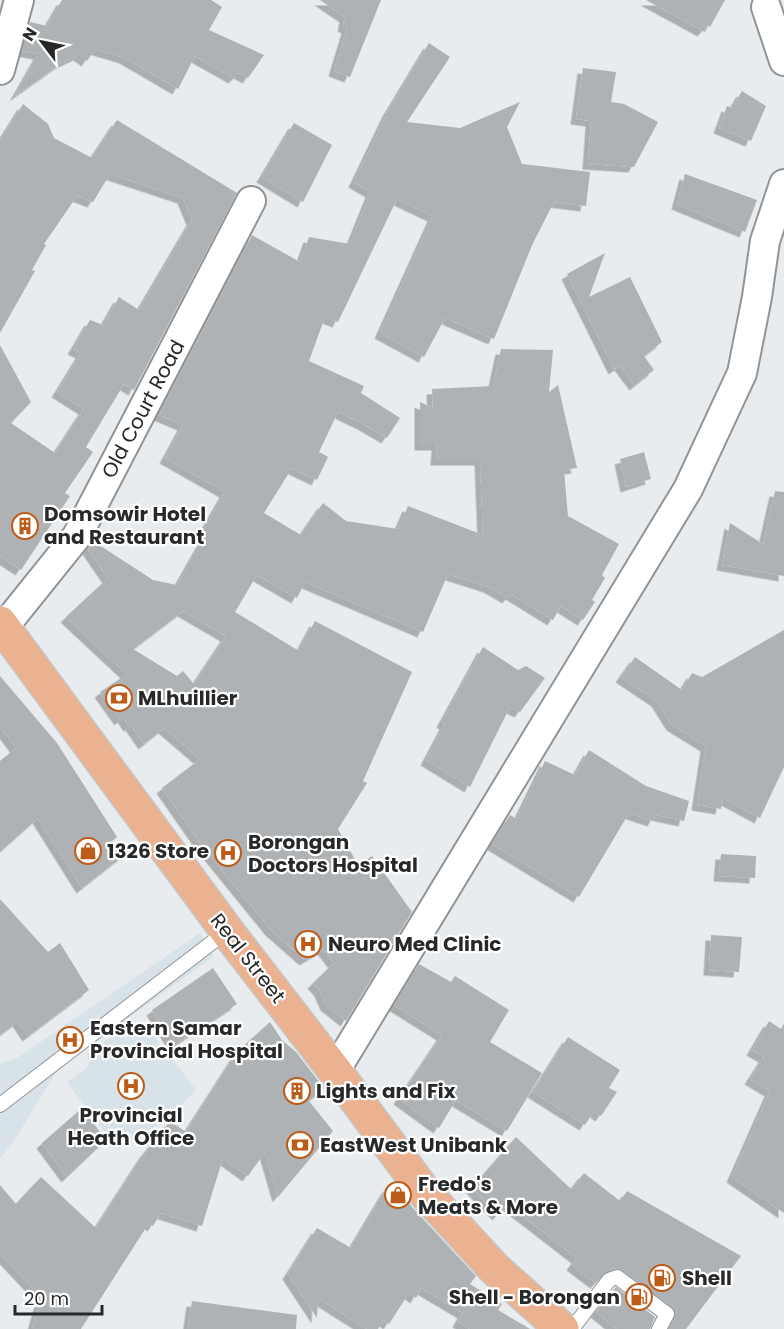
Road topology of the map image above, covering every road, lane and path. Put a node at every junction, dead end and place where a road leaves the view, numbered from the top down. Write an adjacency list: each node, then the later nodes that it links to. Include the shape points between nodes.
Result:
1 (19, 0): 4 (street)
2 (766, 7): 3 (street)
3 (784, 61)
4 (0, 70)
5 (784, 184): 9 (street, via 765,241 742,373 688,489)
6 (251, 201): 7 (street, Old Court Road, via 77,536)
7 (1, 626): 8 (main road, Real Street)
8 (227, 932): 9 (main road, Real Street); 10 (lane)
9 (335, 1071): 11 (main road, Real Street, via 426,1194 494,1268)
10 (0, 1105)
11 (562, 1329)
12 (572, 1329): 13 (lane, via 609,1280 617,1277 667,1314)
13 (659, 1329)

